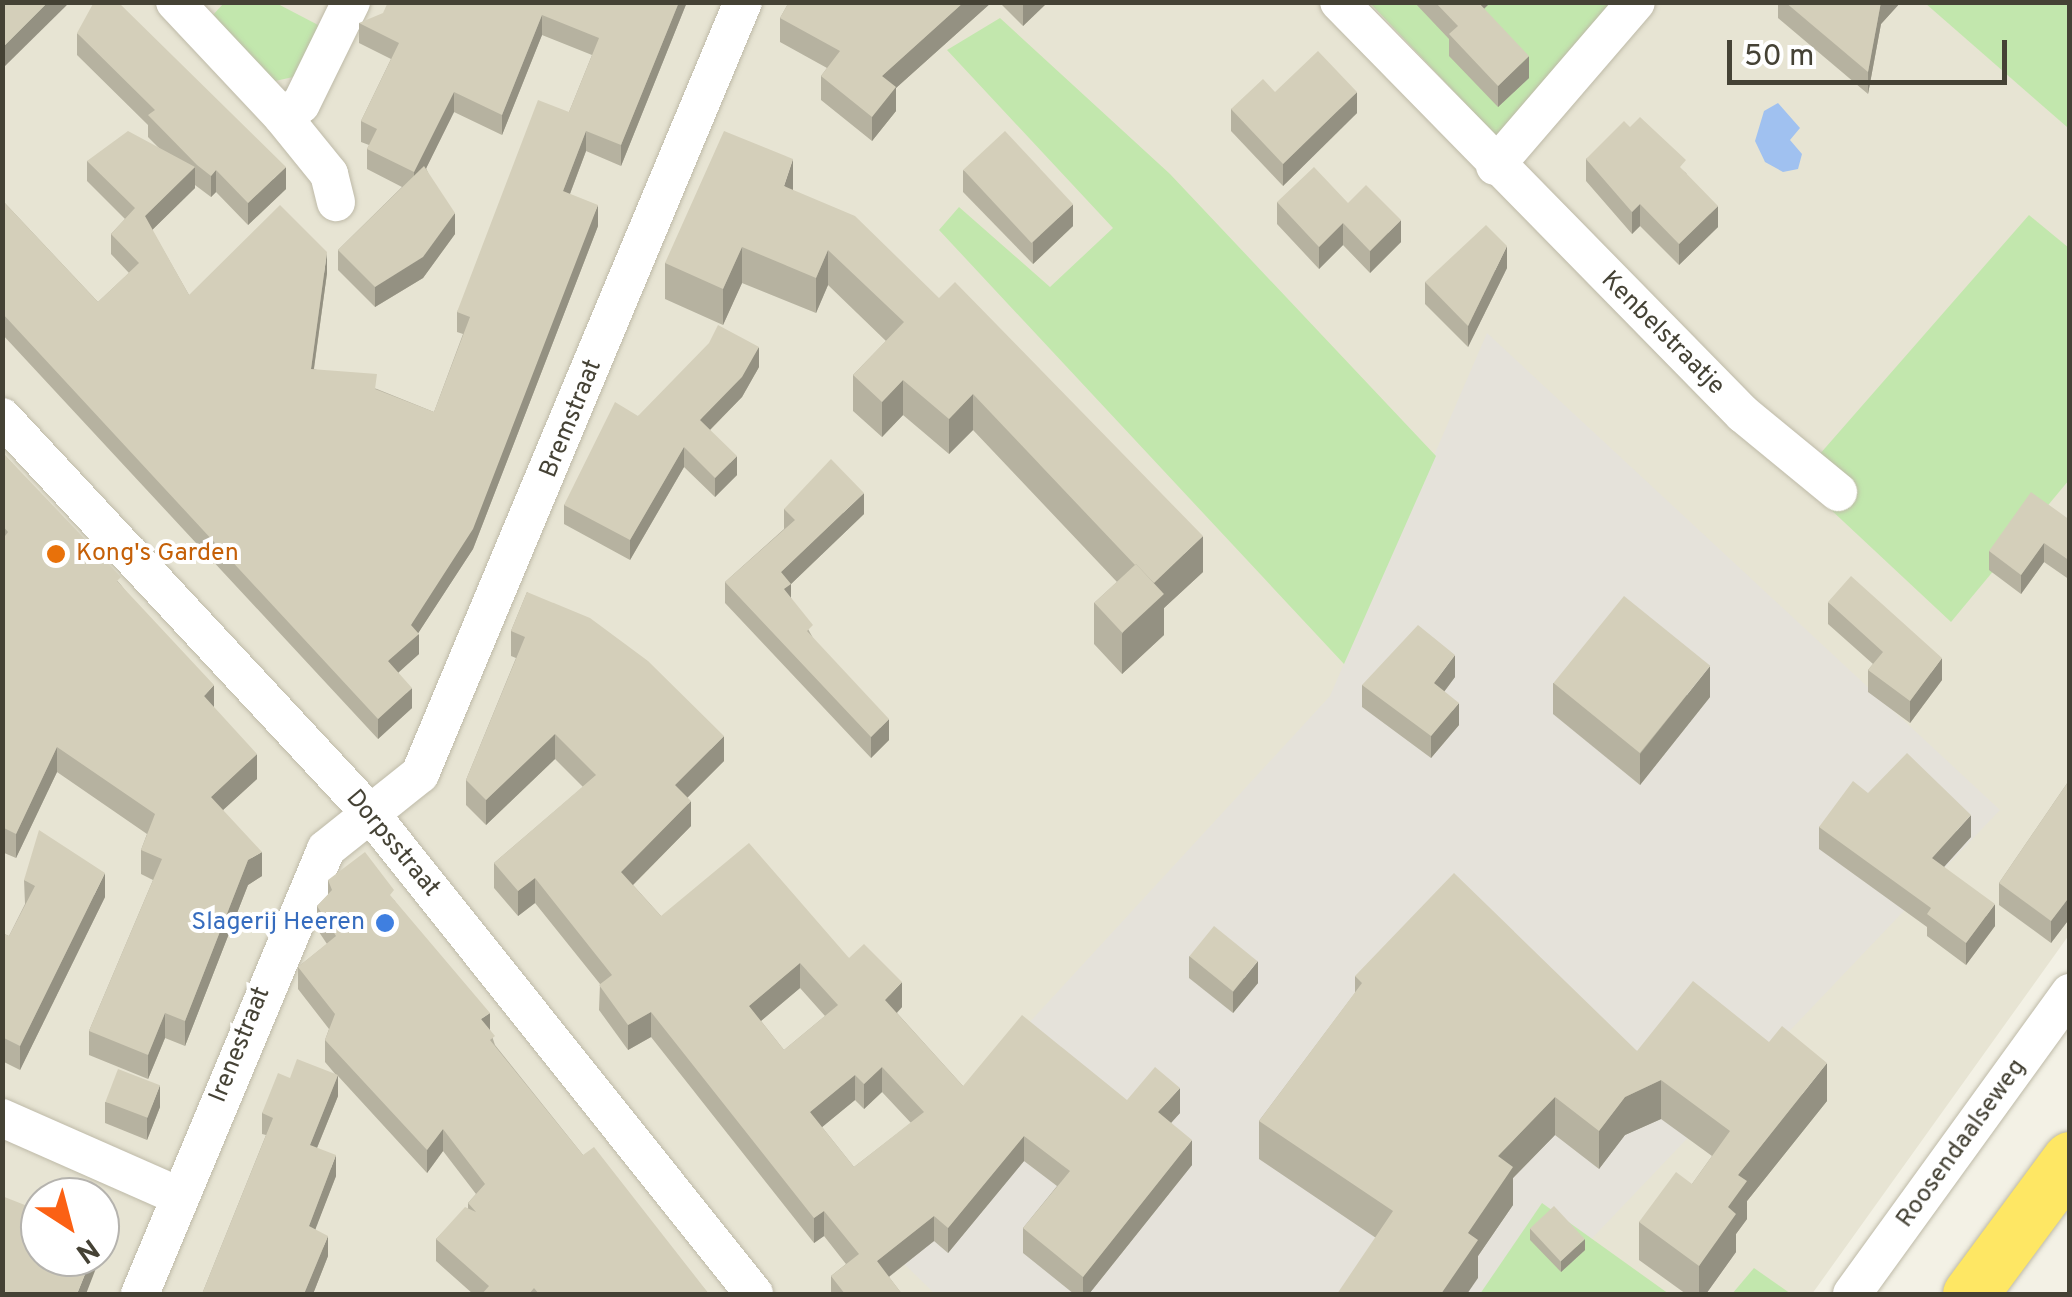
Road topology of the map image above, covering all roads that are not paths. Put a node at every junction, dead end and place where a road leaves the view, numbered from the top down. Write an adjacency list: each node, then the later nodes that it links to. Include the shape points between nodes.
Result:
1 (743, 2): 11 (street, Bremstraat, via 420,774)
2 (1339, 2): 7 (street, Kenbelstraatje)
3 (1636, 2): 7 (street)
4 (341, 6): 6 (street, via 300,104)
5 (188, 7): 6 (street)
6 (282, 116): 8 (street, via 329,174)
7 (1495, 166): 10 (street, Kenbelstraatje, via 1743,414)
8 (336, 202)
9 (2, 417): 11 (street, Dorpsstraat)
10 (1838, 492)
11 (369, 812): 15 (street, Irenestraat, via 326,849 298,904); 17 (street, Dorpsstraat)
12 (2070, 993): 18 (street, Roosendaalseweg)
13 (2, 1118): 15 (street)
14 (2070, 1159): 19 (highway)
15 (180, 1196): 16 (street, Irenestraat)
16 (140, 1294)
17 (754, 1294)
18 (1852, 1294)
19 (1970, 1294)

